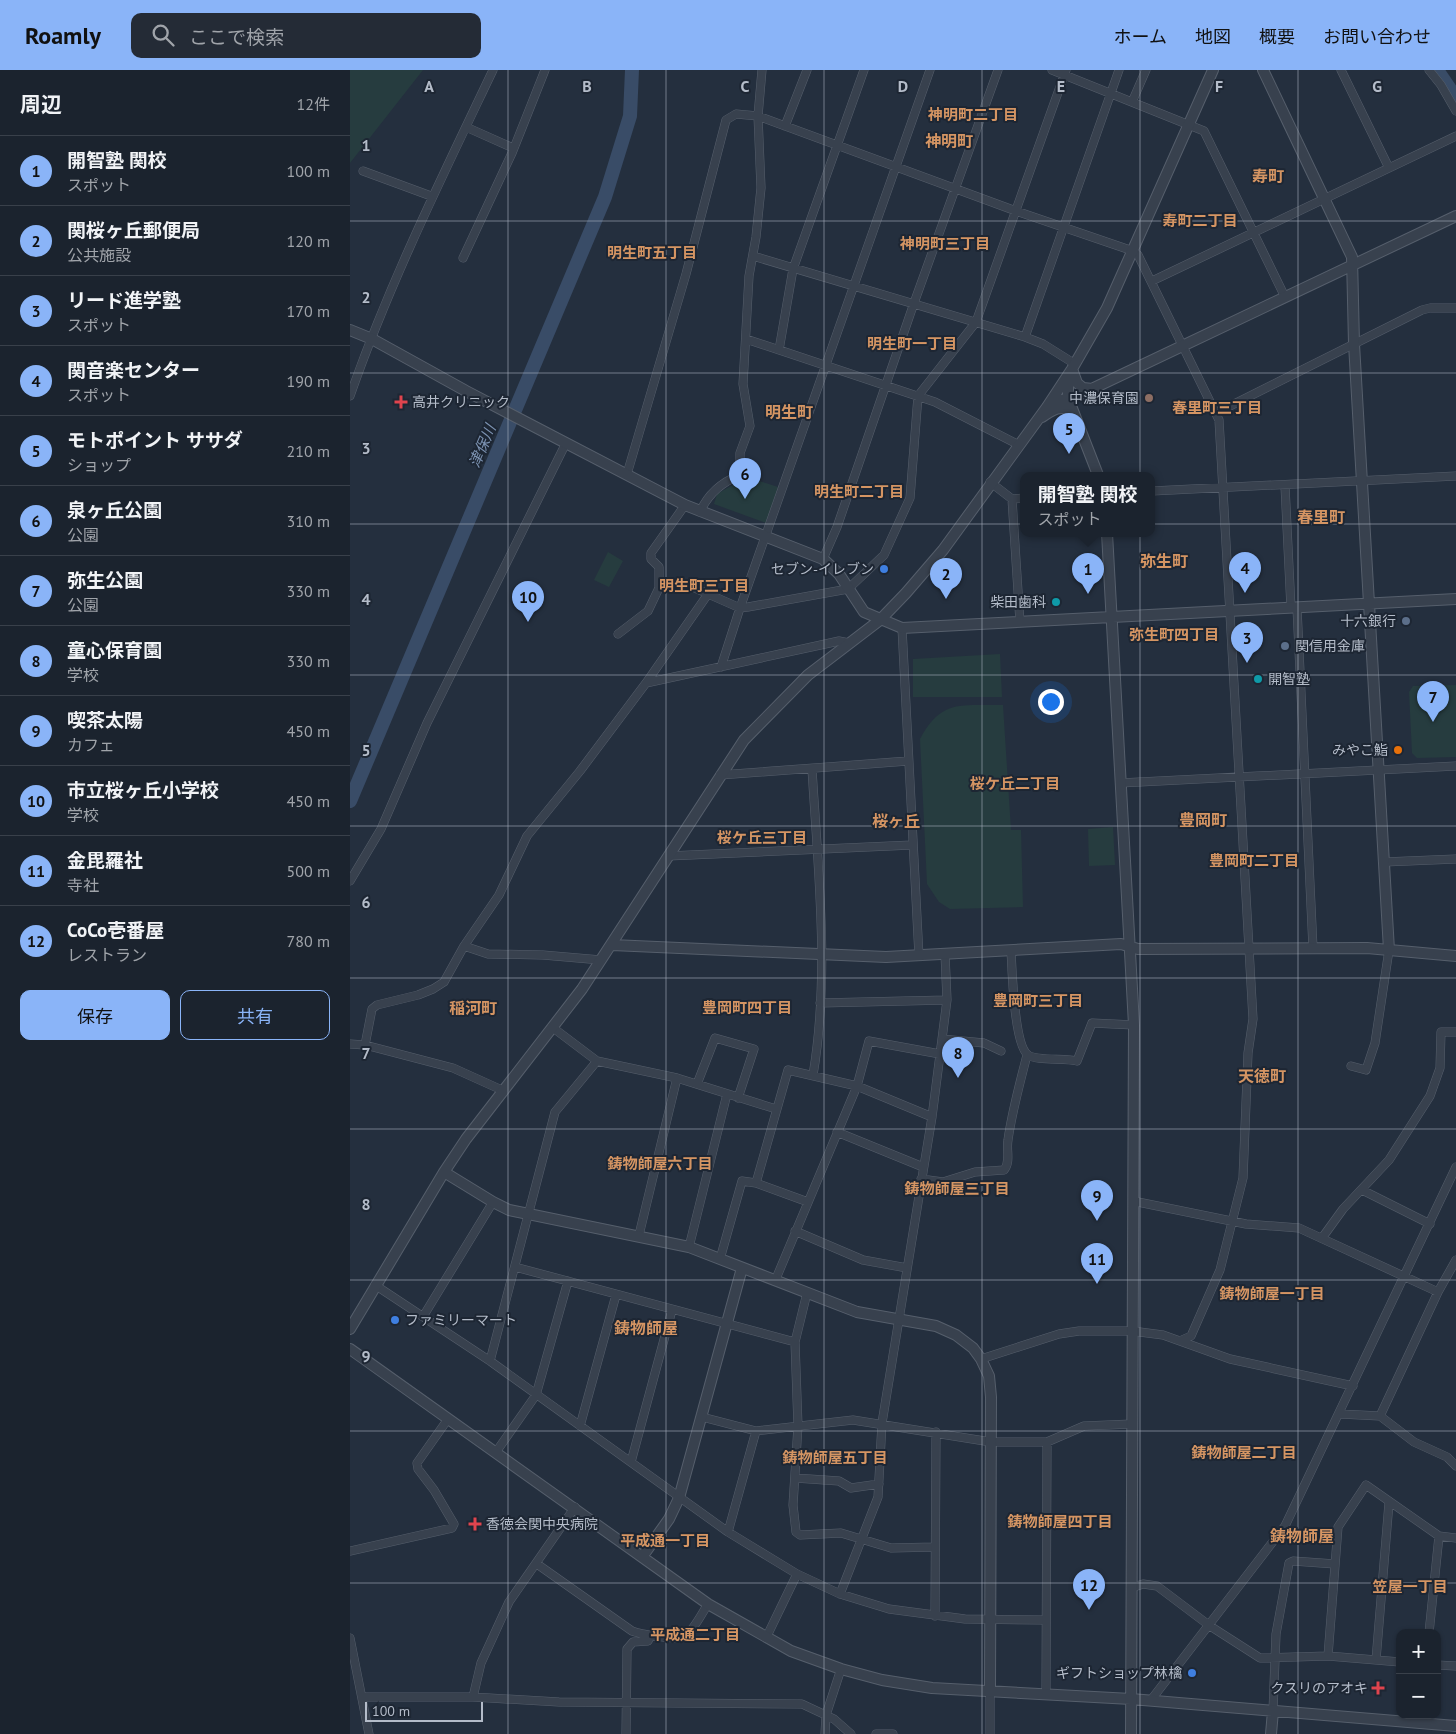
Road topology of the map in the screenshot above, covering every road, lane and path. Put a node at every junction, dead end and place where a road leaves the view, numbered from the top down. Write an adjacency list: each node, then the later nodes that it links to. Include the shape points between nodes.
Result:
1 (493, 70): 22 (street)
2 (545, 70): 25 (street)
3 (762, 70): 19 (street)
4 (807, 70): 21 (street)
5 (864, 70): 24 (street)
6 (930, 70): 26 (street)
7 (998, 70): 29 (street)
8 (1052, 70): 15 (street)
9 (1120, 70): 16 (street)
10 (1146, 70): 17 (street)
11 (1213, 70): 20 (street)
12 (1262, 70): 31 (street)
13 (1341, 70): 27 (street)
14 (1429, 70): 18 (street)
15 (1065, 72): 16 (street); 32 (street)
16 (1111, 93): 17 (street); 34 (street)
17 (1132, 102): 20 (street)
18 (1456, 111)
19 (758, 116): 21 (street); 37 (street, via 761,188); 68 (street, via 736,114 726,120 683,283)
20 (1189, 124): 35 (street, via 1204,131); 36 (street)
21 (785, 126): 24 (street)
22 (466, 127): 25 (street); 30 (street)
23 (1456, 136): 27 (street)
24 (836, 145): 26 (street); 40 (street)
25 (512, 148): 38 (street)
26 (895, 167): 29 (street); 42 (street)
27 (1389, 168): 31 (street)
28 (363, 171): 30 (street)
29 (955, 188): 32 (street); 44 (street)
30 (431, 196): 49 (street)
31 (1324, 199): 35 (street); 39 (street, via 1352,258)
32 (1016, 211): 34 (street); 46 (street)
33 (1456, 216): 39 (street)
34 (1064, 228): 36 (street); 48 (street)
35 (1252, 233): 41 (street); 43 (street)
36 (1133, 251): 41 (street); 55 (street, via 1107,308)
37 (753, 256): 40 (street); 50 (street)
38 (463, 258)
39 (1352, 265): 43 (street); 51 (street)
40 (793, 269): 42 (street); 53 (street)
41 (1152, 281): 52 (street)
42 (853, 286): 44 (street); 54 (street)
43 (1285, 298): 52 (street)
44 (914, 303): 46 (street); 56 (street)
45 (1456, 308): 51 (street, via 1422,310)
46 (976, 322): 48 (street); 59 (street)
47 (350, 330): 49 (street)
48 (1026, 337): 55 (street, via 1043,344)
49 (372, 339): 58 (street); 65 (street)
50 (746, 339): 53 (street); 78 (street, via 743,384 750,426 740,453 740,475 726,480 705,500)
51 (1354, 344): 63 (street); 71 (street)
52 (1183, 346): 57 (street); 63 (street)
53 (779, 350): 54 (street)
54 (825, 365): 56 (street); 79 (street)
55 (1072, 370): 57 (street, via 1077,383 1083,388); 60 (street); 61 (street)
56 (885, 385): 59 (street); 81 (street)
57 (1094, 388): 60 (street)
58 (350, 396)
59 (918, 396): 66 (street); 83 (street, via 910,498 884,555)
60 (1072, 397): 61 (street); 62 (street)
61 (1050, 403): 64 (street)
62 (1072, 411): 64 (street, via 1066,407 1057,408); 67 (street)
63 (1216, 413): 73 (street)
64 (1036, 422): 66 (street)
65 (562, 441): 68 (street); 111 (street, via 381,828)
66 (1019, 445): 70 (street)
67 (1097, 472)
68 (626, 474): 77 (street)
69 (1456, 476): 71 (street)
70 (990, 482): 76 (street); 91 (street, via 942,550)
71 (1362, 482): 72 (street); 86 (street)
72 (1284, 486): 73 (street); 88 (street)
73 (1224, 489): 74 (street); 89 (street)
74 (1155, 491)
75 (1020, 498): 76 (street)
76 (1012, 499): 92 (street)
77 (685, 505): 78 (street); 82 (street, via 651,553 651,559 659,568)
78 (700, 512): 79 (street)
79 (765, 536): 81 (street); 87 (street)
80 (1107, 537): 90 (street)
81 (823, 559): 83 (street, via 839,574)
82 (659, 588): 84 (street, via 690,586); 94 (street, via 648,611)
83 (848, 589): 87 (street); 91 (street, via 864,612)
84 (708, 594): 87 (street); 97 (street)
85 (1456, 599): 86 (street)
86 (1368, 603): 88 (street); 101 (street)
87 (740, 608): 96 (street)
88 (1294, 608): 89 (street); 102 (street)
89 (1230, 612): 90 (street); 104 (street)
90 (1111, 617): 92 (street); 105 (street)
91 (880, 620): 93 (street); 95 (street)
92 (1020, 622): 93 (street)
93 (902, 628): 98 (street)
94 (618, 634)
95 (848, 643): 96 (street, via 839,641); 103 (street, via 772,709)
96 (721, 667): 97 (street)
97 (646, 683): 113 (street, via 527,836 498,895)
98 (908, 761): 100 (street); 106 (street)
99 (1456, 766): 101 (street)
100 (812, 769): 103 (street); 107 (street)
101 (1378, 770): 102 (street); 110 (street)
102 (1304, 773): 104 (street); 116 (street)
103 (720, 774): 108 (street)
104 (1239, 777): 105 (street); 115 (street)
105 (1120, 783): 114 (street)
106 (912, 845): 107 (street); 121 (street)
107 (817, 850): 108 (street); 119 (street)
108 (668, 856): 112 (street)
109 (1456, 859): 110 (street)
110 (1384, 862): 118 (street)
111 (350, 880)
112 (612, 944): 119 (street); 123 (street)
113 (464, 946): 123 (street, via 488,954); 131 (street, via 444,982 433,989 372,1009)
114 (1129, 946): 115 (street, via 1138,949); 117 (street); 126 (street)
115 (1249, 948): 116 (street); 157 (street, via 1253,1019 1248,1053 1243,1178)
116 (1313, 948): 118 (street)
117 (1011, 950): 120 (street); 134 (street, via 1018,1040)
118 (1390, 950): 122 (street); 136 (street, via 1375,1043 1366,1070)
119 (821, 954): 121 (street, via 886,958); 125 (street)
120 (946, 954): 121 (street); 124 (street)
121 (919, 956)
122 (1456, 956)
123 (601, 960): 127 (street)
124 (947, 1000): 125 (street); 129 (street)
125 (820, 1003): 137 (street)
126 (1134, 1025): 134 (street, via 1092,1023 1077,1060 1037,1059); 153 (street)
127 (552, 1027): 135 (street); 141 (street)
128 (1456, 1032): 152 (street, via 1441,1032 1440,1068 1430,1096 1389,1160)
129 (942, 1039): 132 (street, via 984,1043); 133 (street)
130 (350, 1044): 131 (street)
131 (366, 1045): 141 (street, via 453,1068)
132 (1001, 1051)
133 (940, 1054): 140 (street, via 869,1041); 145 (street)
134 (1027, 1055): 150 (street, via 1007,1143 1008,1166 1004,1170 975,1172 943,1182)
135 (597, 1061): 138 (street); 156 (street, via 555,1112)
136 (1351, 1066)
137 (813, 1075): 140 (street); 144 (street, via 788,1070)
138 (677, 1078): 139 (street); 160 (street)
139 (697, 1084): 142 (street); 143 (street, via 715,1038 754,1049)
140 (856, 1086): 145 (street); 146 (street)
141 (504, 1091): 149 (street)
142 (728, 1094): 143 (street); 162 (street)
143 (738, 1098): 144 (street)
144 (776, 1109): 151 (street)
145 (932, 1117): 147 (street)
146 (837, 1132): 147 (street); 155 (street)
147 (923, 1167): 150 (street)
148 (1456, 1168): 158 (street)
149 (444, 1172): 154 (street); 171 (street)
150 (921, 1179): 167 (street)
151 (756, 1183): 155 (street); 163 (street, via 742,1182)
152 (1362, 1190): 158 (street); 161 (street)
153 (1133, 1201): 157 (street); 180 (street)
154 (492, 1202): 156 (street); 176 (street)
155 (808, 1202): 159 (street)
156 (529, 1215): 160 (street); 165 (street)
157 (1232, 1220): 161 (street, via 1299,1228); 181 (street, via 1220,1270 1191,1336)
158 (1430, 1224): 168 (street)
159 (795, 1231): 167 (street, via 863,1260); 170 (street)
160 (639, 1235): 162 (street)
161 (1322, 1238): 168 (street)
162 (689, 1247): 163 (street)
163 (720, 1259): 166 (street)
164 (1456, 1260): 172 (street)
165 (515, 1267): 169 (street); 185 (street)
166 (742, 1268): 170 (street); 178 (street)
167 (906, 1268): 177 (street)
168 (1406, 1275): 172 (street); 186 (street)
169 (568, 1281): 174 (street); 187 (street)
170 (776, 1281): 173 (street)
171 (375, 1285): 176 (street); 179 (street)
172 (1438, 1292): 189 (street)
173 (807, 1293): 177 (street, via 857,1312); 182 (street)
174 (616, 1294): 175 (street); 194 (street)
175 (672, 1310): 178 (street); 201 (street)
176 (424, 1316): 185 (street)
177 (898, 1320): 184 (street, via 936,1326 956,1335); 192 (street)
178 (727, 1325): 182 (street); 190 (street)
179 (350, 1329)
180 (1132, 1331): 181 (street); 184 (street, via 1079,1330); 193 (street)
181 (1182, 1340): 186 (street, via 1230,1359)
182 (795, 1342): 195 (street)
183 (350, 1349): 191 (street)
184 (981, 1359): 198 (street, via 989,1376)
185 (490, 1362): 187 (street)
186 (1353, 1386): 188 (street)
187 (536, 1395): 194 (street); 200 (street)
188 (1340, 1414): 189 (street); 224 (street, via 1285,1526)
189 (1380, 1416): 202 (street, via 1414,1442 1447,1456)
190 (702, 1417): 196 (street); 205 (street)
191 (448, 1419): 200 (street); 213 (street, via 417,1463 454,1524 452,1528)
192 (882, 1423): 195 (street, via 853,1420); 197 (street); 204 (street)
193 (1132, 1424): 199 (street, via 1084,1426); 218 (street)
194 (580, 1426): 201 (street)
195 (798, 1426): 196 (street); 203 (street)
196 (756, 1432): 208 (street)
197 (936, 1432): 198 (street); 212 (street)
198 (991, 1442): 199 (street); 222 (street)
199 (1047, 1442): 223 (street)
200 (496, 1452): 207 (street)
201 (631, 1462): 205 (street)
202 (1456, 1466)
203 (795, 1478): 204 (street, via 839,1481 851,1488); 211 (street, via 796,1532 800,1535 841,1533)
204 (879, 1484): 211 (street, via 878,1497)
205 (680, 1498): 208 (street); 214 (street)
206 (1389, 1503): 209 (street); 216 (street, via 1366,1485 1338,1527); 231 (street)
207 (575, 1507): 214 (street); 215 (street)
208 (728, 1532): 217 (street)
209 (1439, 1536): 210 (street); 225 (street)
210 (1456, 1538)
211 (862, 1539): 212 (street, via 890,1548); 219 (street)
212 (935, 1547): 221 (street)
213 (350, 1551)
214 (642, 1557): 220 (street)
215 (537, 1564): 226 (street, via 632,1631); 239 (street, via 510,1602 480,1663)
216 (1335, 1564): 229 (street); 230 (street, via 1289,1563 1276,1634)
217 (797, 1574): 219 (street); 228 (street)
218 (1131, 1588): 224 (street, via 1143,1584 1158,1586); 240 (street)
219 (840, 1594): 221 (street, via 889,1609)
220 (708, 1604): 226 (street, via 686,1636); 228 (street)
221 (935, 1616): 222 (street)
222 (990, 1620): 223 (street); 236 (street)
223 (1045, 1620): 237 (street)
224 (1210, 1626): 230 (street, via 1260,1658); 241 (street)
225 (1429, 1629)
226 (651, 1635): 242 (street, via 648,1641 633,1642 627,1649)
227 (350, 1638): 238 (street)
228 (766, 1638): 235 (street)
229 (1328, 1656): 230 (street); 231 (street)
230 (1275, 1658): 243 (street)
231 (1376, 1660): 232 (street)
232 (1396, 1662)
233 (1441, 1665): 234 (street)
234 (1456, 1666)
235 (841, 1669): 236 (street, via 932,1688); 244 (street)
236 (990, 1691): 237 (street); 252 (street)
237 (1046, 1694): 240 (street)
238 (363, 1697): 239 (street); 246 (street)
239 (473, 1697): 242 (street, via 559,1702)
240 (1131, 1699): 241 (street); 253 (street)
241 (1151, 1700): 243 (street)
242 (627, 1701): 244 (street, via 802,1704); 247 (street)
243 (1273, 1711): 245 (street); 254 (street)
244 (826, 1715): 248 (street); 249 (street)
245 (1456, 1726)
246 (369, 1734)
247 (626, 1734)
248 (825, 1734)
249 (851, 1734)
250 (876, 1734): 251 (street)
251 (894, 1734)
252 (990, 1734)
253 (1131, 1734)
254 (1271, 1734)

